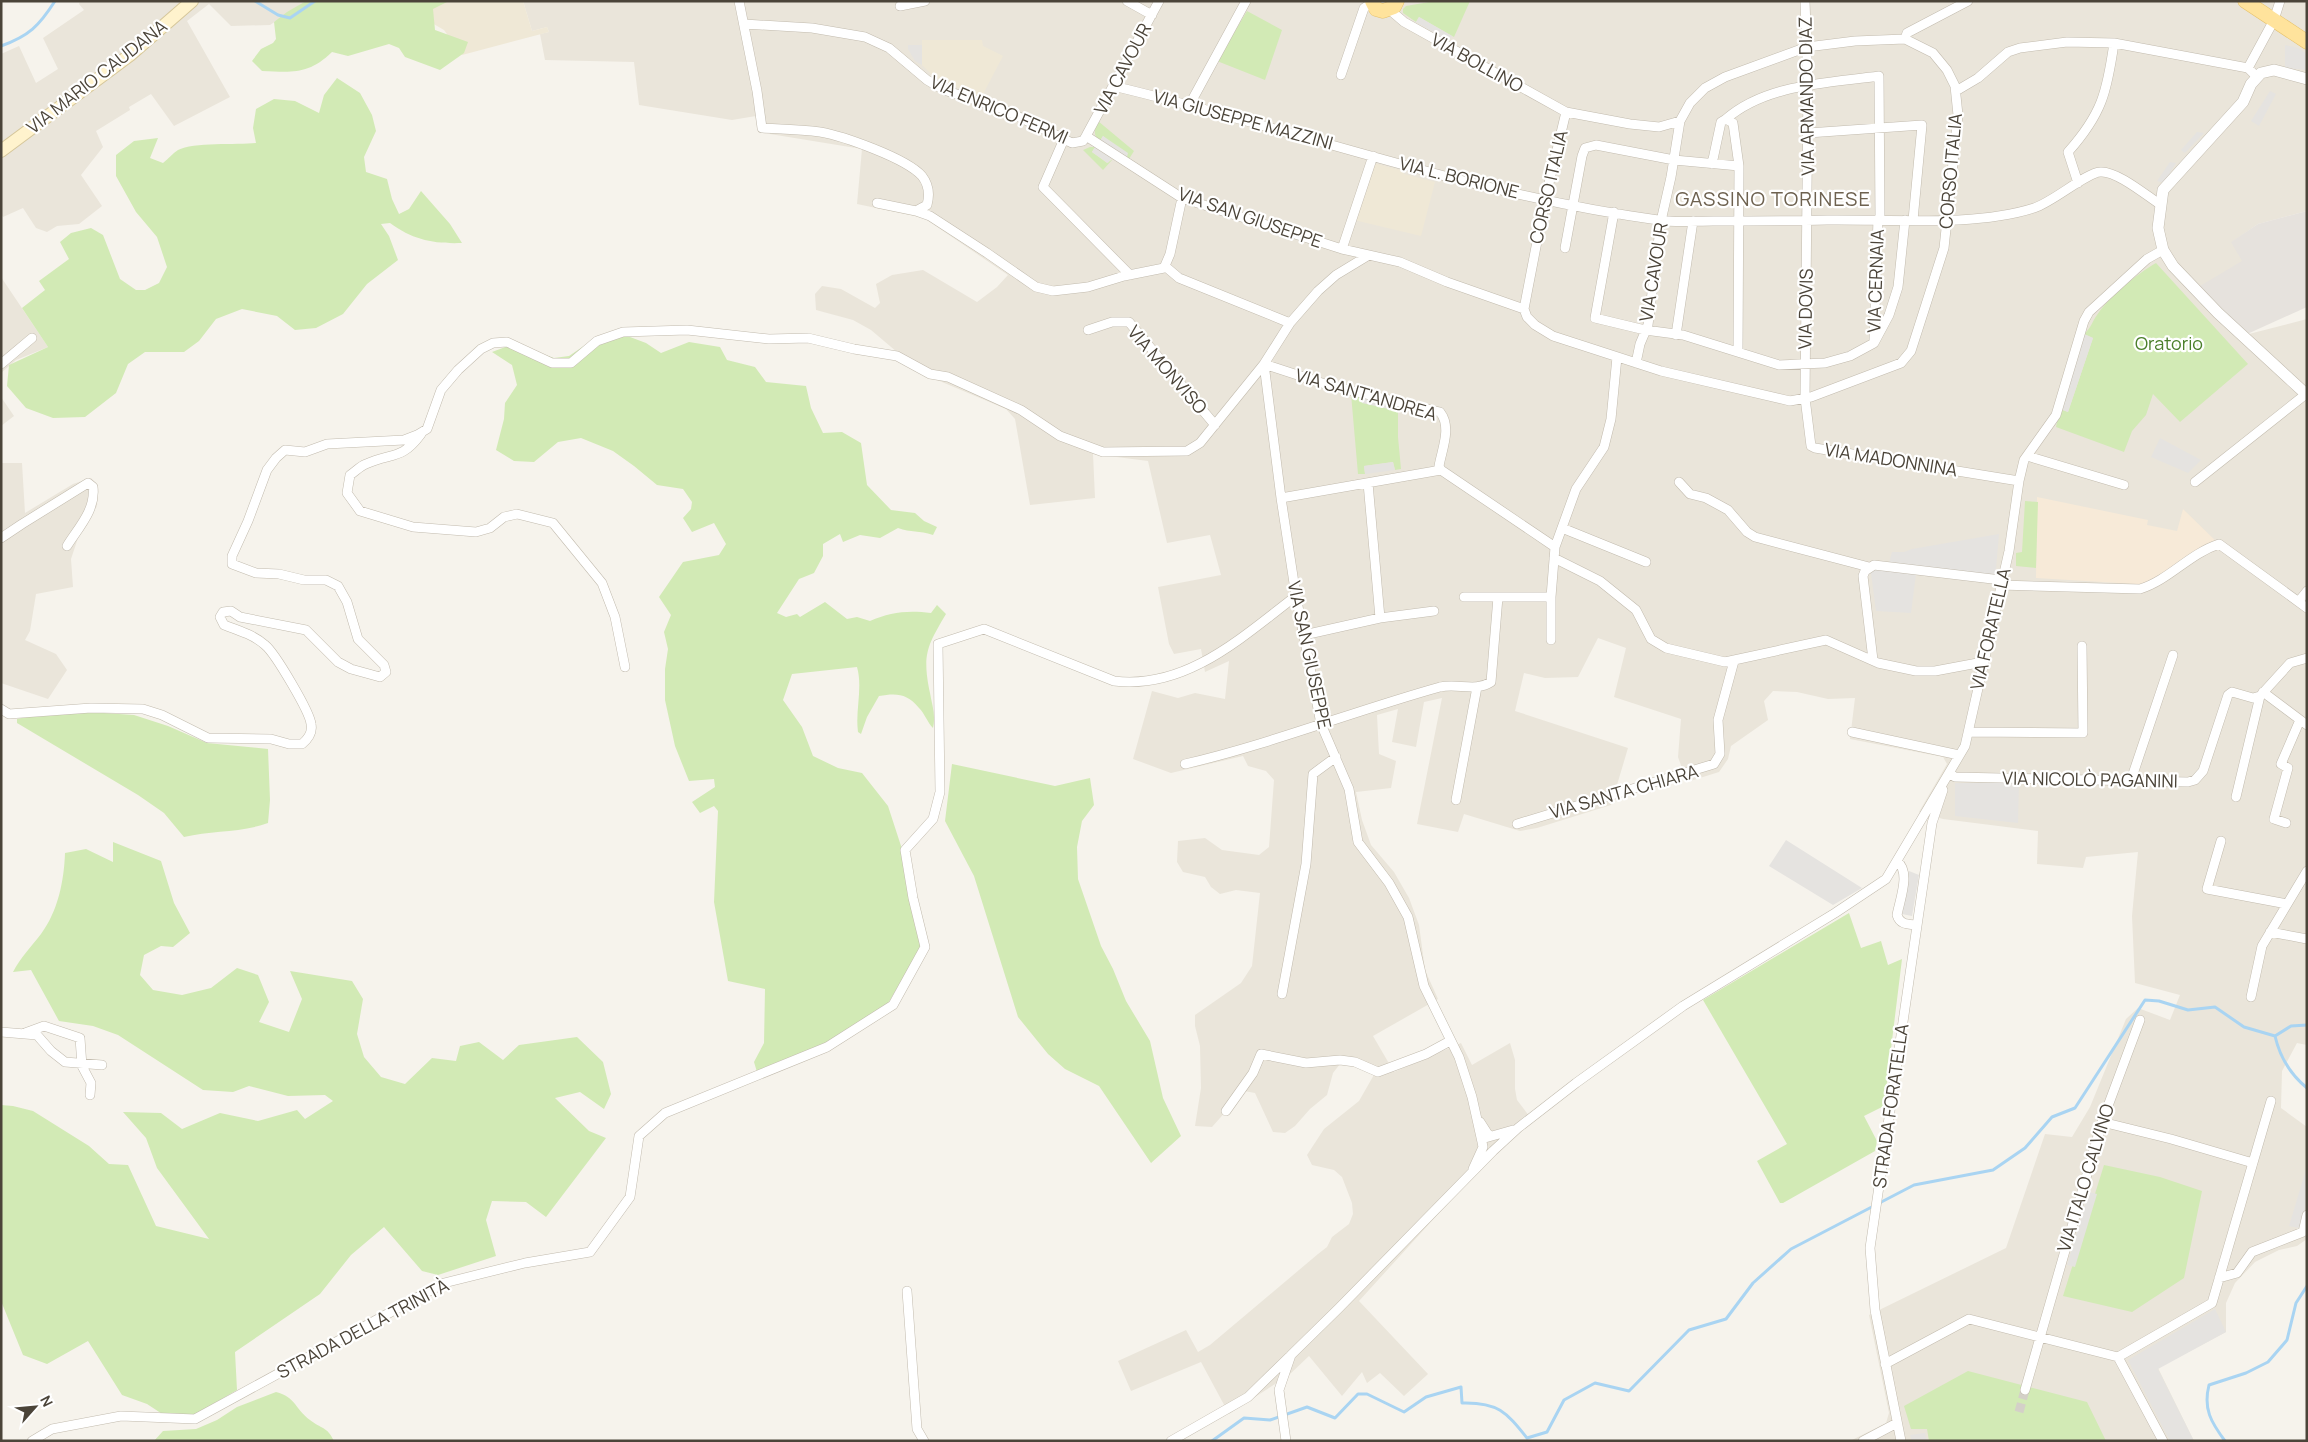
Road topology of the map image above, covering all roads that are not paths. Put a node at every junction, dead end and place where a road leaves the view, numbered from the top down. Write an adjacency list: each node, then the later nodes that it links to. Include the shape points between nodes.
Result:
1 (192, 1): 36 (main road, VIA MARIO CAUDANA, via 130,55)
2 (738, 1): 16 (street)
3 (925, 1): 12 (street)
4 (1127, 1): 14 (street)
5 (1159, 1): 14 (street, VIA CAVOUR)
6 (1246, 1): 28 (street)
7 (1805, 1): 20 (street, VIA ARMANDO DIAZ)
8 (1968, 1): 17 (street, via 1907,33)
9 (2245, 1): 15 (main road)
10 (2280, 1): 15 (street)
11 (1372, 2): 13 (main road, via 1379,10); 22 (street, via 1364,8)
12 (900, 6)
13 (1393, 6): 29 (street, VIA BOLLINO, via 1404,22)
14 (1152, 15): 25 (street, VIA CAVOUR)
15 (2274, 20): 18 (main road); 21 (street)
16 (744, 24): 35 (street, VIA ENRICO FERMI, via 812,28 865,37 889,48 944,90 1003,109); 47 (street, via 762,128 821,132 899,160 921,175 926,184 930,196 927,205)
17 (1905, 40): 20 (street, CORSO ITALIA); 27 (street, CORSO ITALIA, via 1933,53 1947,70)
18 (2307, 42)
19 (2114, 43): 21 (street); 27 (street, via 2067,42 2020,48 2008,52); 41 (street, via 2108,81 2098,113 2068,152)
20 (1807, 46): 26 (street, VIA ARMANDO DIAZ); 31 (street, CORSO ITALIA, via 1725,77 1705,88 1690,103)
21 (2248, 68): 23 (street)
22 (1341, 75)
23 (2257, 78): 24 (street, via 2274,70); 46 (street, via 2243,102 2163,190)
24 (2307, 79)
25 (1113, 86): 28 (street, VIA GIUSEPPE MAZZINI); 34 (street, VIA CAVOUR)
26 (1808, 86): 30 (street, via 1782,91 1754,102); 32 (street, VIA CERNAIA, via 1879,76); 33 (street, VIA ARMANDO DIAZ)
27 (1956, 92): 52 (street, CORSO ITALIA, via 1958,115)
28 (1190, 104): 37 (street, VIA GIUSEPPE MAZZINI)
29 (1566, 112): 31 (street, CORSO ITALIA, via 1659,127); 43 (street, CORSO ITALIA)
30 (1726, 119): 39 (street, via 1721,122); 40 (street, via 1733,123)
31 (1680, 122): 38 (street, VIA CAVOUR)
32 (1880, 128): 33 (street); 49 (street, VIA CERNAIA); 51 (street, via 1922,125)
33 (1808, 133): 50 (street, VIA ARMANDO DIAZ)
34 (1086, 136): 35 (street, VIA ENRICO FERMI, via 1072,143); 42 (street, VIA SAN GIUSEPPE)
35 (1064, 139): 61 (street, via 1043,187)
36 (1, 151)
37 (1373, 156): 43 (street, VIA L. BORIONE, via 1463,182); 57 (street)
38 (1674, 160): 39 (street); 45 (street, via 1596,145 1585,148); 53 (street, VIA CAVOUR)
39 (1712, 164): 40 (street)
40 (1739, 166): 55 (street)
41 (2078, 183): 46 (street, via 2096,172 2110,173); 52 (street, via 2052,201 2033,209)
42 (1182, 198): 57 (street, VIA SAN GIUSEPPE); 60 (street)
43 (1545, 200): 45 (street); 62 (street, CORSO ITALIA)
44 (877, 204): 47 (street)
45 (1572, 205): 48 (street); 56 (street)
46 (2161, 205): 58 (street, via 2158,228)
47 (916, 211): 61 (street, via 930,216 979,247 1036,287 1053,291 1088,287)
48 (1614, 212): 53 (street); 65 (street, via 1595,318)
49 (1879, 219): 50 (street); 51 (street); 68 (street, VIA CERNAIA)
50 (1807, 220): 55 (street); 74 (street, VIA DOVIS)
51 (1909, 220): 52 (street); 68 (street, via 1898,287 1889,315)
52 (1945, 220): 76 (street, CORSO ITALIA, via 1944,248 1911,351 1901,363)
53 (1661, 221): 54 (street); 65 (street, VIA CAVOUR)
54 (1693, 221): 55 (street); 66 (street)
55 (1738, 221): 69 (street)
56 (1565, 248)
57 (1342, 249): 59 (street, VIA SAN GIUSEPPE)
58 (2163, 250): 75 (street, via 2173,266 2204,299); 79 (street, VIA FORATELLA, via 2147,259 2089,312 2056,415)
59 (1368, 255): 62 (street, VIA SAN GIUSEPPE, via 1400,262); 63 (street, via 1336,275)
60 (1166, 267): 61 (street); 63 (street, via 1179,278)
61 (1130, 275)
62 (1524, 309): 70 (street, CORSO ITALIA, via 1535,325 1553,336)
63 (1290, 323): 73 (street)
64 (1088, 330): 77 (street, VIA MONVISO, via 1112,322 1129,322)
65 (1645, 330): 66 (street); 71 (street, VIA CAVOUR)
66 (1676, 335): 69 (street)
67 (32, 338): 72 (street)
68 (1874, 342): 74 (street, via 1850,356 1825,363)
69 (1738, 352): 74 (street, via 1779,365)
70 (1617, 357): 71 (street, CORSO ITALIA); 87 (street, via 1611,419 1604,447 1576,489)
71 (1636, 363): 76 (street, CORSO ITALIA, via 1790,401)
72 (1, 364)
73 (1264, 364): 77 (street); 80 (street, VIA SANT'ANDREA, via 1328,385 1440,412 1446,426); 86 (street, VIA SAN GIUSEPPE)
74 (1805, 364): 76 (street, VIA DOVIS)
75 (2306, 394): 83 (street)
76 (1805, 398): 81 (street, VIA MADONNINA, via 1810,442 1815,448)
77 (1215, 425): 78 (street, via 1200,443 1187,451 1103,452 1060,436 1021,410 948,377 930,374 897,356 808,338 769,339 687,330 623,332 597,341 571,363 552,363 506,342 493,342 458,370 441,390)
78 (422, 432): 112 (street, via 411,448 366,464 350,475 347,492 360,511 413,527 476,532 517,514 553,523 602,583 615,617); 115 (street, via 404,440 328,444 306,452 285,450 267,470 232,556 232,564 256,573 326,580 338,586 347,602 358,639 384,665 386,672 380,677 351,669 338,662 306,630 247,618 232,611 223,612 220,617 224,625 254,637 276,657 312,725 309,738 302,744 208,738 143,709 91,708 9,714)
79 (2027, 456): 81 (street, VIA FORATELLA); 85 (street)
80 (1440, 470): 84 (street); 90 (street)
81 (2019, 480): 94 (street, VIA FORATELLA)
82 (1679, 482): 93 (street, via 1690,494 1706,498 1728,510 1755,537)
83 (2196, 482)
84 (1368, 483): 86 (street); 103 (street)
85 (2124, 485)
86 (1281, 498): 96 (street, VIA SAN GIUSEPPE)
87 (1562, 528): 90 (street); 92 (street)
88 (1, 538): 89 (street, via 88,484 93,488 94,496 90,510)
89 (67, 546)
90 (1555, 547): 91 (street)
91 (1554, 558): 99 (street); 110 (street, via 1600,580 1636,610 1652,640 1666,648 1724,662)
92 (1646, 562)
93 (1869, 567): 94 (street, via 1874,565); 109 (street, via 1863,576)
94 (2001, 583): 100 (street, via 2140,589 2152,585 2202,549 2218,544); 111 (street, VIA FORATELLA)
95 (2307, 591): 100 (street)
96 (1296, 596): 104 (street, VIA SAN GIUSEPPE); 166 (street, STRADA DELLA TRINITÀ, via 1229,648 1198,666 1135,684 1114,681 984,629 938,644 940,792 933,819 905,850 926,947 893,1006 828,1046 665,1113 639,1136 630,1197 590,1252 526,1263 444,1283 195,1419 121,1416 52,1429)
97 (1464, 597): 98 (street)
98 (1498, 597): 99 (street); 113 (street, via 1491,682)
99 (1551, 597): 105 (street)
100 (2299, 601): 101 (street)
101 (2307, 608)
102 (1434, 611): 103 (street)
103 (1380, 618): 104 (street)
104 (1304, 636): 117 (street, VIA SAN GIUSEPPE)
105 (1550, 640)
106 (2082, 646): 119 (street, via 2083,733)
107 (2173, 655): 124 (street)
108 (2307, 658): 114 (street, via 2290,663)
109 (1873, 660): 110 (street, via 1826,640); 111 (street, via 1916,671 1935,671)
110 (1734, 661): 129 (street, VIA SANTA CHIARA, via 1718,720 1720,754 1714,764)
111 (1983, 662): 119 (street, VIA FORATELLA)
112 (625, 667)
113 (1476, 687): 117 (street, via 1446,686); 126 (street)
114 (2262, 694): 116 (street); 124 (street, VIA NICOLÒ PAGANINI, via 2253,698 2232,692 2228,695 2203,771 2195,780); 125 (street)
115 (1, 709)
116 (2303, 722): 127 (street, via 2281,764 2288,768 2274,819)
117 (1321, 724): 121 (street, VIA SAN GIUSEPPE); 122 (street, via 1227,755)
118 (1852, 732): 120 (street)
119 (1968, 732): 120 (street, VIA FORATELLA)
120 (1959, 755): 123 (street, VIA FORATELLA)
121 (1336, 757): 140 (street, via 1313,774 1306,864); 145 (street, VIA SAN GIUSEPPE, via 1348,789 1358,842 1389,883 1408,917 1424,986)
122 (1185, 764)
123 (1948, 773): 124 (street, VIA NICOLÒ PAGANINI, via 1955,777); 128 (street, STRADA FORATELLA); 130 (street)
124 (2131, 780)
125 (2236, 797)
126 (1456, 800)
127 (2286, 822)
128 (1932, 823): 130 (street); 131 (street, STRADA FORATELLA)
129 (1517, 824)
130 (1917, 826): 132 (street)
131 (1929, 839): 132 (street); 137 (street, STRADA FORATELLA)
132 (1908, 841): 134 (street)
133 (2221, 842): 136 (street, via 2207,889)
134 (1897, 861): 137 (street, via 1905,872 1898,920 1904,924); 152 (street, via 1886,879 1683,1006)
135 (2307, 871): 136 (street)
136 (2287, 904): 138 (street)
137 (1917, 924): 163 (street, STRADA FORATELLA, via 1870,1248 1870,1272)
138 (2270, 932): 139 (street); 141 (street, via 2262,946)
139 (2307, 939)
140 (1282, 994)
141 (2251, 997)
142 (2140, 1020): 151 (street, VIA ITALO CALVINO)
143 (1, 1032): 144 (street)
144 (25, 1033): 146 (street, via 37,1035 65,1062); 146 (street, via 44,1026 80,1038)
145 (1450, 1041): 150 (street, via 1378,1072 1355,1062 1313,1060 1306,1063 1261,1054 1253,1073); 153 (street, VIA SAN GIUSEPPE, via 1459,1057)
146 (82, 1063): 147 (street); 148 (street, via 91,1083)
147 (102, 1065)
148 (90, 1096)
149 (2271, 1101): 155 (street)
150 (1226, 1110)
151 (2102, 1122): 155 (street, via 2171,1138); 160 (street, VIA ITALO CALVINO)
152 (1518, 1128): 153 (street); 154 (street)
153 (1486, 1140): 154 (street, via 1487,1151); 154 (street, VIA SAN GIUSEPPE, via 1496,1139); 156 (street)
154 (1494, 1149): 156 (street)
155 (2253, 1163): 158 (street)
156 (1472, 1172): 161 (street)
157 (2307, 1215): 158 (street, via 2303,1232 2252,1252 2238,1273)
158 (2219, 1278): 162 (street, via 2212,1303)
159 (907, 1291): 167 (street, via 917,1429)
160 (2040, 1338): 162 (street); 163 (street, via 1969,1319); 164 (street, VIA ITALO CALVINO)
161 (1291, 1355): 168 (street, via 1248,1397); 169 (street, via 1279,1390)
162 (2118, 1357): 172 (street)
163 (1885, 1364): 165 (street, STRADA FORATELLA)
164 (2025, 1390)
165 (1893, 1425): 170 (street); 171 (street, STRADA FORATELLA)
166 (32, 1441)
167 (924, 1441)
168 (1171, 1441)
169 (1286, 1441)
170 (1863, 1441)
171 (1901, 1441)
172 (2163, 1441)

